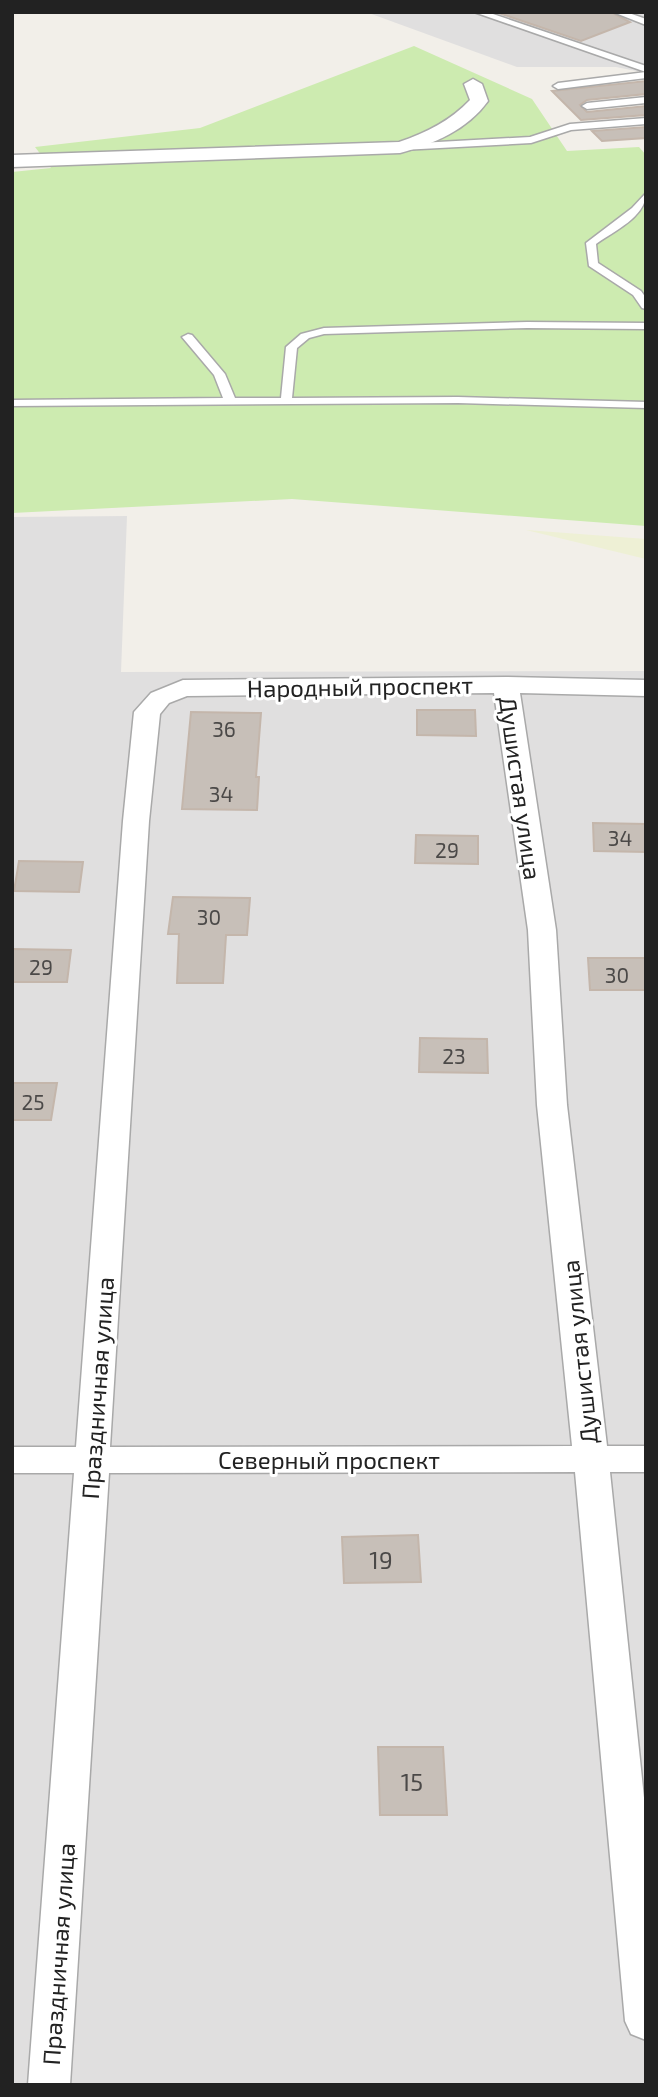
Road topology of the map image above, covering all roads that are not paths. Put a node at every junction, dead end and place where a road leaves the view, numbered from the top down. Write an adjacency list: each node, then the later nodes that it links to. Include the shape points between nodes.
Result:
1 (478, 12): 4 (lane)
2 (617, 12): 3 (lane)
3 (646, 22)
4 (646, 69)
5 (646, 75): 7 (lane)
6 (473, 83): 11 (street, via 479,101 463,119 429,139)
7 (558, 86)
8 (646, 100): 9 (lane)
9 (587, 106)
10 (646, 121): 11 (lane, via 570,127 531,140)
11 (400, 147): 12 (street)
12 (12, 161)
13 (646, 195): 14 (lane, via 636,210 591,243 593,264 637,293)
14 (646, 306)
15 (646, 326): 18 (lane, via 324,331 305,336 292,347)
16 (188, 337): 17 (lane, via 219,373)
17 (230, 400): 18 (lane); 19 (lane)
18 (286, 400): 20 (lane)
19 (12, 403)
20 (646, 405)
21 (506, 685): 22 (street, Народный проспект); 23 (street, Народный проспект, via 183,688); 24 (street, Душистая улица, via 542,930 552,1105)
22 (646, 688)
23 (160, 698): 27 (street, Праздничная улица, via 147,712 136,821)
24 (591, 1459): 25 (street, Северный проспект); 27 (street, Северный проспект); 28 (street, Душистая улица)
25 (646, 1459)
26 (12, 1460): 27 (street, Северный проспект)
27 (91, 1460): 29 (street, Праздничная улица)
28 (646, 2021)
29 (49, 2085)

